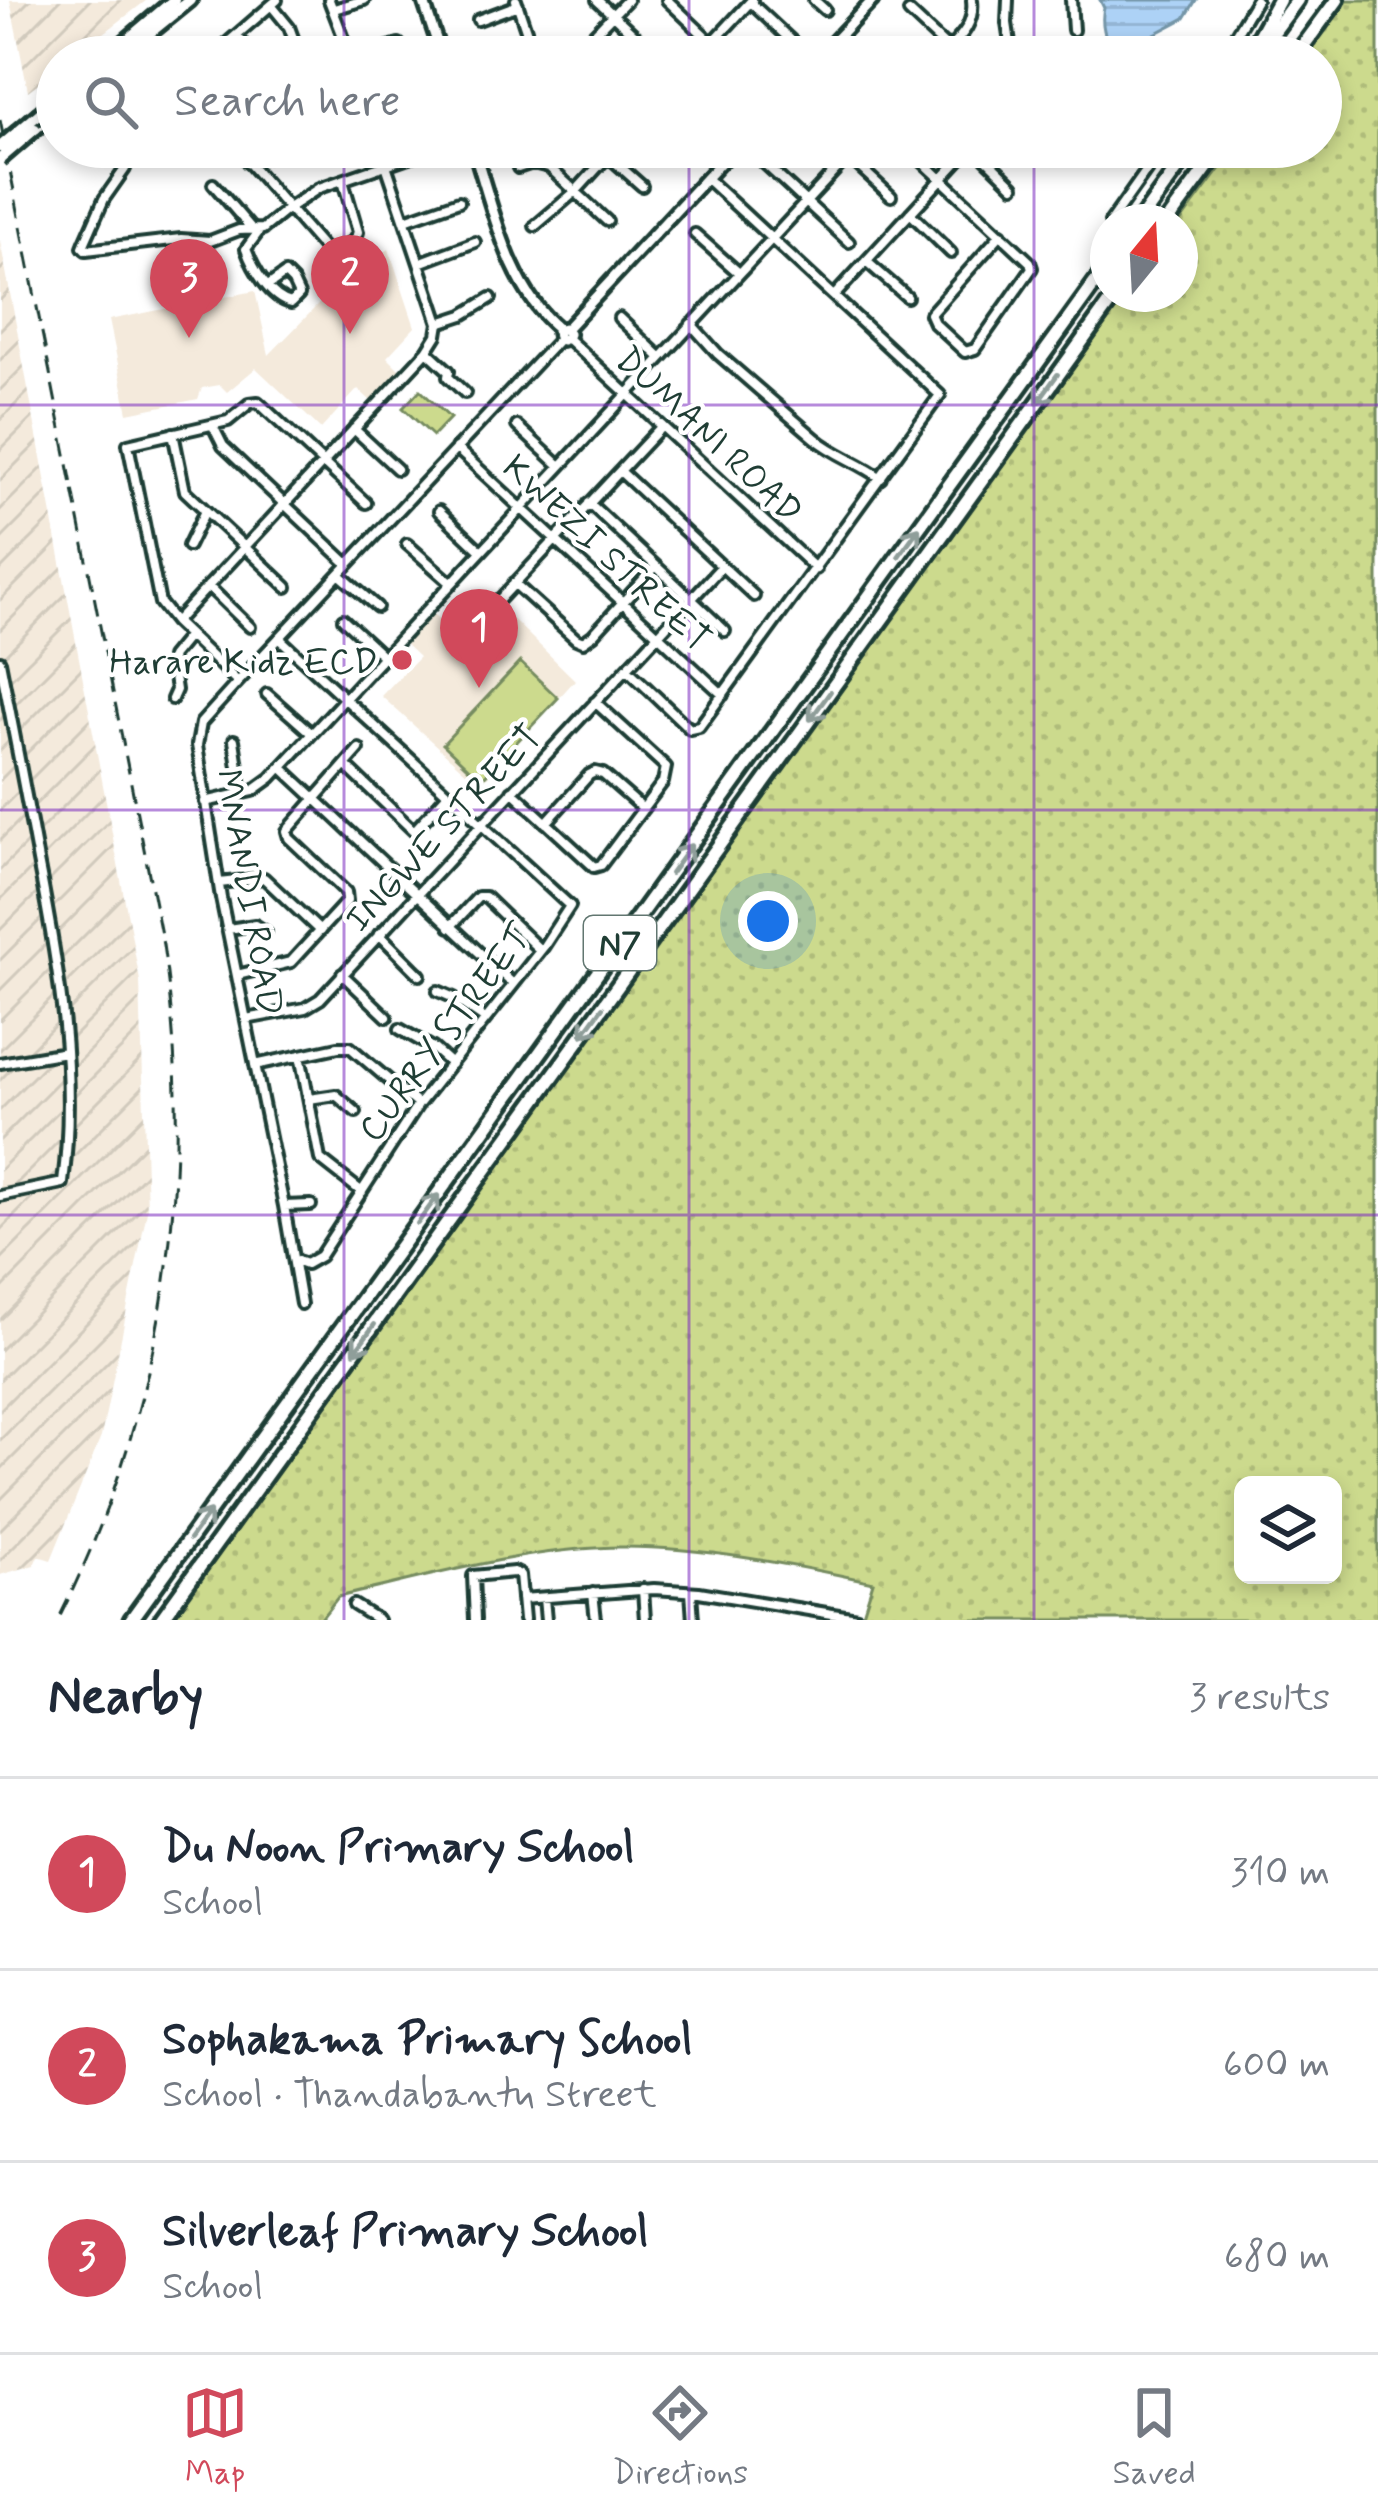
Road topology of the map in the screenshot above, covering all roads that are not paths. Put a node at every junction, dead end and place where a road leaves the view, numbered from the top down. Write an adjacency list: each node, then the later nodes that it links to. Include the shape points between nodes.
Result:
1 (174, 0): 28 (main road)
2 (190, 0): 29 (main road)
3 (364, 0): 21 (street)
4 (423, 0): 32 (street)
5 (597, 0): 24 (street)
6 (627, 0): 24 (street)
7 (668, 0): 36 (street)
8 (814, 0): 22 (street)
9 (873, 0): 39 (street)
10 (972, 0): 41 (street, via 972,22)
11 (1008, 0): 42 (street)
12 (1071, 0): 26 (street)
13 (1256, 0): 43 (street)
14 (1279, 0): 44 (highway)
15 (1297, 0): 45 (highway)
16 (1328, 0): 46 (highway)
17 (1337, 0): 47 (highway)
18 (751, 1): 37 (street); 38 (street)
19 (274, 2): 27 (street); 30 (street)
20 (517, 3): 25 (street); 33 (street)
21 (332, 5): 31 (street)
22 (825, 10)
23 (909, 12): 40 (street)
24 (614, 15): 34 (street); 35 (street)
25 (478, 20)
26 (1073, 30)
27 (237, 35)
28 (131, 36)
29 (146, 36)
30 (292, 36)
31 (345, 36)
32 (435, 36)
33 (530, 36)
34 (591, 36)
35 (636, 36)
36 (704, 36)
37 (719, 36)
38 (787, 36)
39 (839, 36)
40 (929, 36)
41 (959, 36)
42 (1009, 36)
43 (1235, 36)
44 (1261, 36)
45 (1268, 36)
46 (1305, 36)
47 (1308, 36)
48 (36, 117): 50 (main road, bridge)
49 (36, 127): 51 (main road, bridge)
50 (0, 147)
51 (0, 159)
52 (253, 168): 83 (street)
53 (380, 168): 72 (street)
54 (387, 168): 85 (street)
55 (480, 168): 109 (street, DUMANI ROAD, via 515,271)
56 (549, 168): 76 (street)
57 (597, 168): 76 (street)
58 (621, 168): 75 (street)
59 (715, 168): 70 (street)
60 (769, 168): 79 (street)
61 (837, 168): 79 (street)
62 (861, 168): 77 (street)
63 (930, 168): 71 (street)
64 (952, 168): 71 (street)
65 (995, 168): 74 (street)
66 (1148, 168): 80 (street)
67 (1178, 168): 81 (highway)
68 (1210, 168): 82 (highway)
69 (125, 169): 88 (street, via 85,250 208,242)
70 (706, 178): 91 (street); 109 (street)
71 (942, 179): 84 (street); 90 (street)
72 (343, 181): 83 (street); 95 (street, via 358,232)
73 (213, 184): 88 (street)
74 (1014, 186)
75 (642, 187)
76 (576, 191): 86 (street); 87 (street)
77 (890, 196)
78 (459, 201): 85 (street)
79 (806, 202): 91 (street); 93 (street)
80 (1123, 204)
81 (1152, 204)
82 (1181, 204)
83 (290, 207): 88 (street); 95 (street)
84 (910, 213): 94 (street); 96 (street)
85 (405, 220): 97 (street)
86 (607, 221)
87 (536, 226)
88 (258, 229): 100 (street, via 246,251)
89 (695, 234): 99 (street)
90 (1001, 234): 90 (street, via 930,317 962,350 975,349 1032,271)
91 (772, 238): 99 (street); 102 (street)
92 (475, 242): 97 (street)
93 (849, 242)
94 (951, 253)
95 (331, 256): 98 (street)
96 (866, 261): 102 (street); 103 (street)
97 (419, 263): 107 (street)
98 (339, 266)
99 (739, 274): 108 (street)
100 (268, 286)
101 (1090, 290): 224 (highway, N7, one-way to 101)
102 (834, 296): 128 (street, via 940,394)
103 (907, 297)
104 (491, 298): 107 (street)
105 (1103, 312): 225 (highway, N7, one-way to 225)
106 (619, 318): 111 (street)
107 (439, 323): 110 (street)
108 (691, 324): 111 (street); 128 (street, via 830,451)
109 (563, 334): 113 (street, DUMANI ROAD); 123 (street, MNANDI ROAD)
110 (427, 350): 112 (street); 117 (street)
111 (660, 357): 113 (street)
112 (465, 393)
113 (626, 393): 116 (street, DUMANI ROAD); 125 (street)
114 (213, 426): 118 (street, via 254,402); 119 (street); 131 (street, via 223,446)
115 (517, 426): 125 (street)
116 (662, 426): 127 (street); 143 (street, DUMANI ROAD)
117 (354, 429): 124 (street); 126 (street)
118 (289, 431): 121 (street); 124 (street)
119 (173, 433): 122 (street); 133 (street, via 182,485)
120 (118, 437): 122 (street)
121 (280, 440)
122 (128, 444): 157 (street, via 158,597)
123 (456, 448): 132 (street, KWEZI STREET); 140 (street, MNANDI ROAD)
124 (323, 463): 129 (street); 131 (street)
125 (560, 466): 132 (street)
126 (397, 469)
127 (620, 471): 130 (street); 142 (street)
128 (881, 478): 143 (street)
129 (366, 503)
130 (589, 503): 135 (street); 141 (street)
131 (285, 504): 138 (street); 140 (street)
132 (522, 509): 135 (street, KWEZI STREET); 139 (street)
133 (206, 511): 137 (street); 138 (street)
134 (439, 511): 139 (street)
135 (554, 540): 146 (street); 152 (street, KWEZI STREET)
136 (407, 544): 145 (street)
137 (188, 546)
138 (246, 547): 147 (street); 148 (street)
139 (481, 551): 145 (street)
140 (348, 564): 144 (street, MNANDI ROAD)
141 (655, 566): 151 (street); 152 (street)
142 (722, 566): 149 (street); 151 (street, INGWE STREET)
143 (816, 568): 168 (street)
144 (339, 574): 154 (street); 162 (street, MNANDI ROAD)
145 (451, 583): 163 (street)
146 (514, 583): 150 (street); 155 (street)
147 (208, 586): 157 (street); 158 (street)
148 (287, 587)
149 (754, 596)
150 (500, 598)
151 (691, 600): 159 (street); 161 (street, INGWE STREET)
152 (622, 603): 155 (street, via 583,647); 161 (street, KWEZI STREET)
153 (557, 606): 155 (street)
154 (377, 607)
155 (549, 615)
156 (343, 619): 163 (street)
157 (175, 622): 160 (street)
158 (250, 627)
159 (725, 631)
160 (189, 635): 166 (street); 170 (street, via 171,657)
161 (658, 635): 165 (street, INGWE STREET); 168 (street, KWEZI STREET)
162 (279, 638): 166 (street, MNANDI ROAD); 169 (street, CURRY STREET)
163 (383, 656): 169 (street)
164 (0, 661): 202 (street, via 59,968)
165 (627, 669): 168 (street, via 690,729); 171 (street, INGWE STREET)
166 (238, 682): 181 (street, MNANDI ROAD, via 197,735)
167 (268, 694): 172 (street)
168 (723, 696)
169 (344, 698): 172 (street); 179 (street, CURRY STREET)
170 (172, 699)
171 (595, 702): 177 (street, INGWE STREET); 182 (street, via 666,767)
172 (310, 733): 176 (street)
173 (235, 740): 178 (street)
174 (359, 749): 175 (street)
175 (345, 766): 179 (street, via 413,836); 180 (street)
176 (280, 767): 178 (street); 180 (street)
177 (512, 791): 183 (street); 184 (street, INGWE STREET)
178 (242, 794): 181 (street)
179 (448, 794): 184 (street, CURRY STREET)
180 (314, 800): 186 (street); 189 (street, via 287,835 348,898)
181 (206, 802): 185 (street, MNANDI ROAD)
182 (643, 809): 183 (street, via 595,772); 183 (street, via 598,867)
183 (546, 823)
184 (480, 825): 186 (street, INGWE STREET); 192 (street, CURRY STREET, via 570,906)
185 (219, 883): 188 (street, MNANDI ROAD); 189 (street, via 264,878)
186 (417, 895): 187 (street); 191 (street, INGWE STREET)
187 (450, 926): 192 (street, via 485,897); 196 (street)
188 (228, 928): 190 (street); 195 (street, MNANDI ROAD)
189 (320, 931): 195 (street, via 288,963)
190 (266, 932)
191 (379, 934): 193 (street, INGWE STREET); 194 (street)
192 (541, 950): 196 (street, CURRY STREET)
193 (342, 974): 198 (street); 199 (street, INGWE STREET, via 311,1005)
194 (420, 974)
195 (237, 975): 199 (street, MNANDI ROAD)
196 (513, 985): 200 (street, CURRY STREET)
197 (438, 991): 200 (street)
198 (387, 1017)
199 (246, 1019): 206 (street, MNANDI ROAD)
200 (485, 1019): 205 (street, CURRY STREET)
201 (400, 1029): 205 (street)
202 (66, 1052): 204 (street); 211 (street, via 64,1184)
203 (300, 1055): 206 (street); 207 (street); 208 (street, via 350,1047)
204 (0, 1063)
205 (451, 1064): 208 (street, CURRY STREET)
206 (256, 1065): 213 (street, MNANDI ROAD)
207 (309, 1099): 209 (street, via 336,1095); 210 (street, via 320,1159)
208 (418, 1105): 210 (street, CURRY STREET)
209 (356, 1112)
210 (362, 1192): 214 (street, CURRY STREET, via 315,1261)
211 (0, 1196)
212 (311, 1205): 213 (street)
213 (284, 1206): 214 (street, MNANDI ROAD)
214 (293, 1260): 215 (street, MNANDI ROAD)
215 (301, 1304)
216 (643, 1589): 217 (street); 218 (street); 231 (street)
217 (691, 1591): 222 (street); 232 (street)
218 (593, 1593): 219 (street); 230 (street)
219 (544, 1598): 220 (street); 229 (street)
220 (522, 1599): 227 (street, via 518,1573 475,1574); 228 (street)
221 (354, 1606): 226 (street)
222 (813, 1615): 223 (street)
223 (856, 1618)
224 (131, 1620)
225 (161, 1620)
226 (379, 1620)
227 (475, 1620)
228 (524, 1620)
229 (546, 1620)
230 (596, 1620)
231 (645, 1620)
232 (693, 1620)

